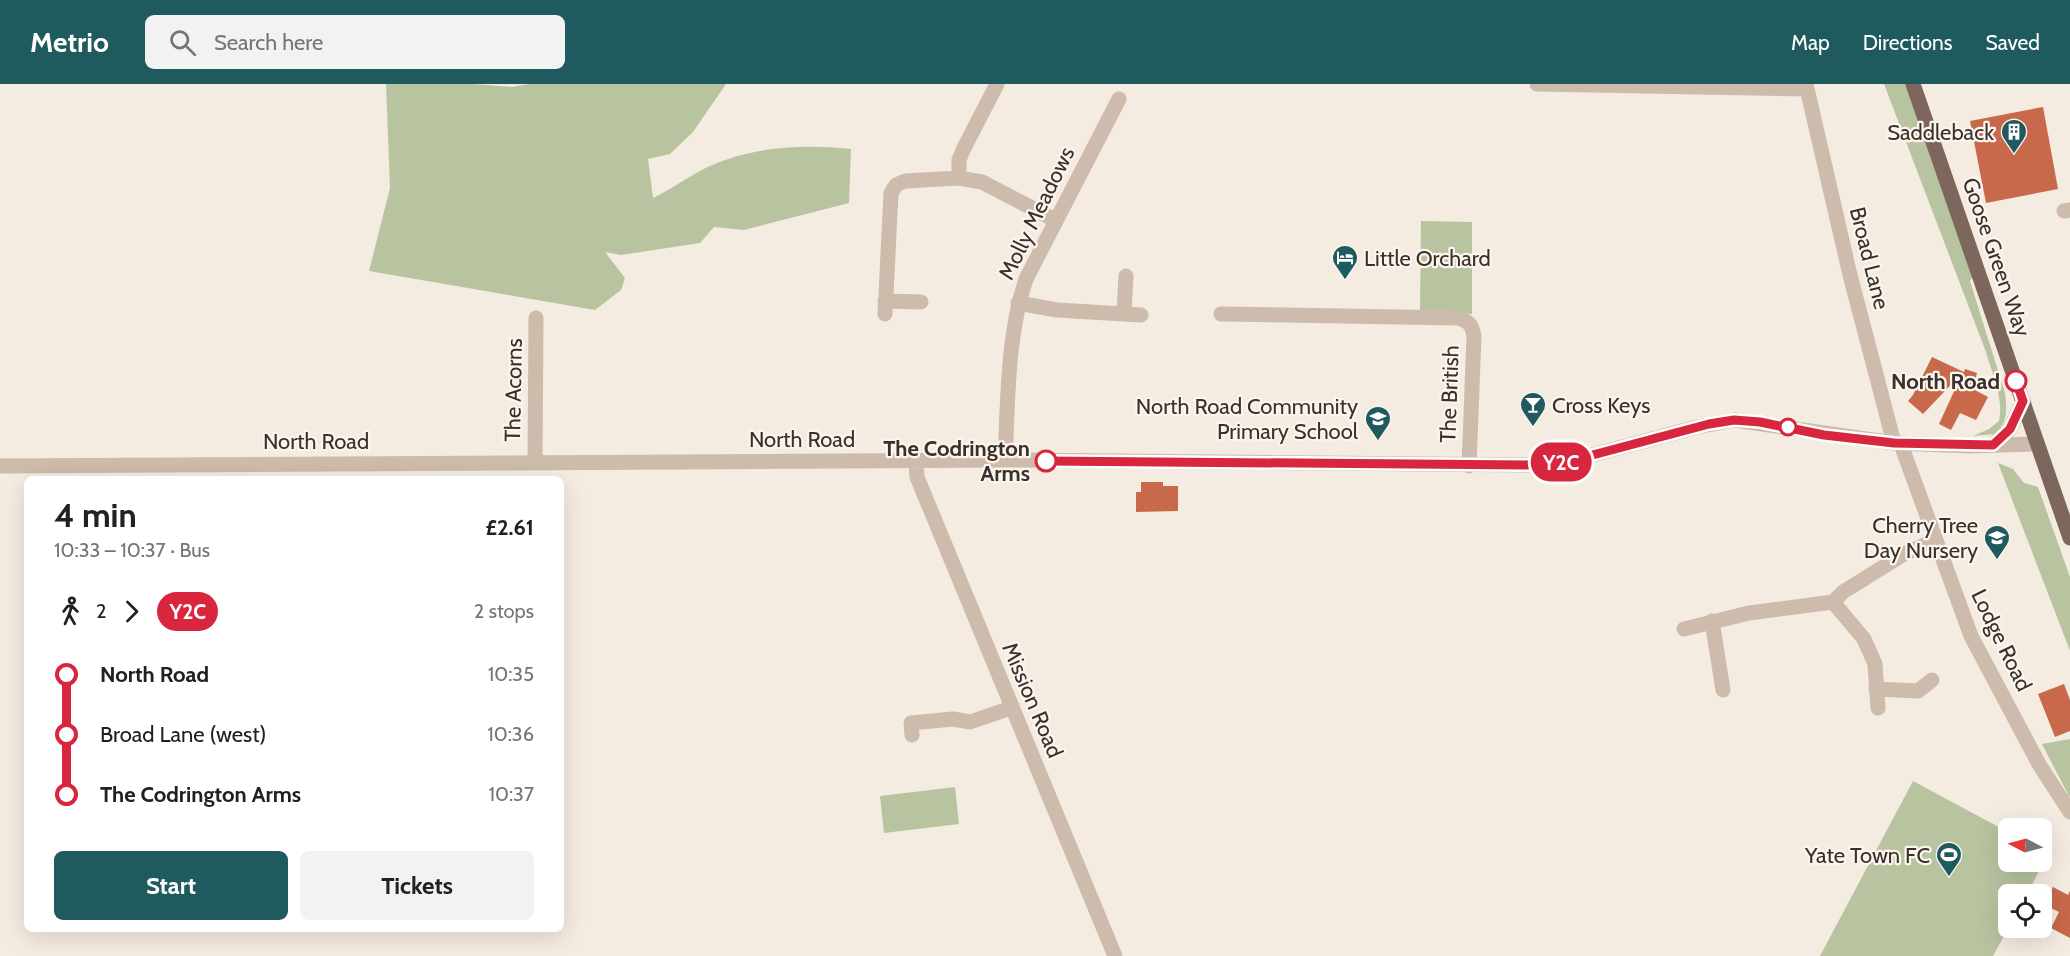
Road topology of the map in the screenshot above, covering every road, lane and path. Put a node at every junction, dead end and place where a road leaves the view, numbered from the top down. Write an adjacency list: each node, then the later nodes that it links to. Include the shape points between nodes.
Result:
1 (997, 84): 6 (street, via 963,150)
2 (1538, 84): 4 (street)
3 (1913, 84): 15 (main road, Goose Green Way)
4 (1806, 87): 16 (street, Broad Lane, via 1850,275)
5 (1119, 99): 7 (street, Molly Meadows)
6 (959, 178): 7 (street, via 982,182); 9 (street, via 905,181 891,193 885,307)
7 (1055, 220): 10 (street, Molly Meadows)
8 (1126, 276): 11 (street)
9 (921, 302)
10 (1018, 303): 11 (street, via 1057,310); 19 (street, Molly Meadows)
11 (1124, 313): 13 (street)
12 (1221, 314): 23 (street, The British, via 1466,320 1474,336)
13 (1141, 315)
14 (536, 318): 21 (street, The Acorns)
15 (2023, 401): 17 (main road, Goose Green Way); 18 (street, via 2010,429)
16 (1898, 443): 18 (street, North Road); 23 (street, North Road, via 1734,420 1570,461); 25 (street, Lodge Road)
17 (2037, 444): 18 (street, North Road); 24 (main road, Goose Green Way)
18 (1993, 445)
19 (1005, 460): 20 (street, North Road); 23 (street, North Road)
20 (916, 461): 21 (street, North Road); 32 (street, Mission Road, via 917,477)
21 (535, 462): 22 (street, North Road)
22 (0, 466)
23 (1469, 466)
24 (2070, 538)
25 (1935, 540): 26 (street, via 1904,554); 35 (street, Lodge Road, via 1971,636 2040,766)
26 (1833, 602): 27 (street); 30 (street, via 1863,639 1875,664)
27 (1712, 621): 28 (street); 31 (street)
28 (1684, 629)
29 (1932, 680): 30 (street, via 1918,691)
30 (1876, 689): 33 (street)
31 (1723, 690)
32 (1011, 708): 34 (street, via 970,722 953,719 911,723); 36 (street, Mission Road)
33 (1878, 708)
34 (912, 735)
35 (2070, 812)
36 (1115, 956)

